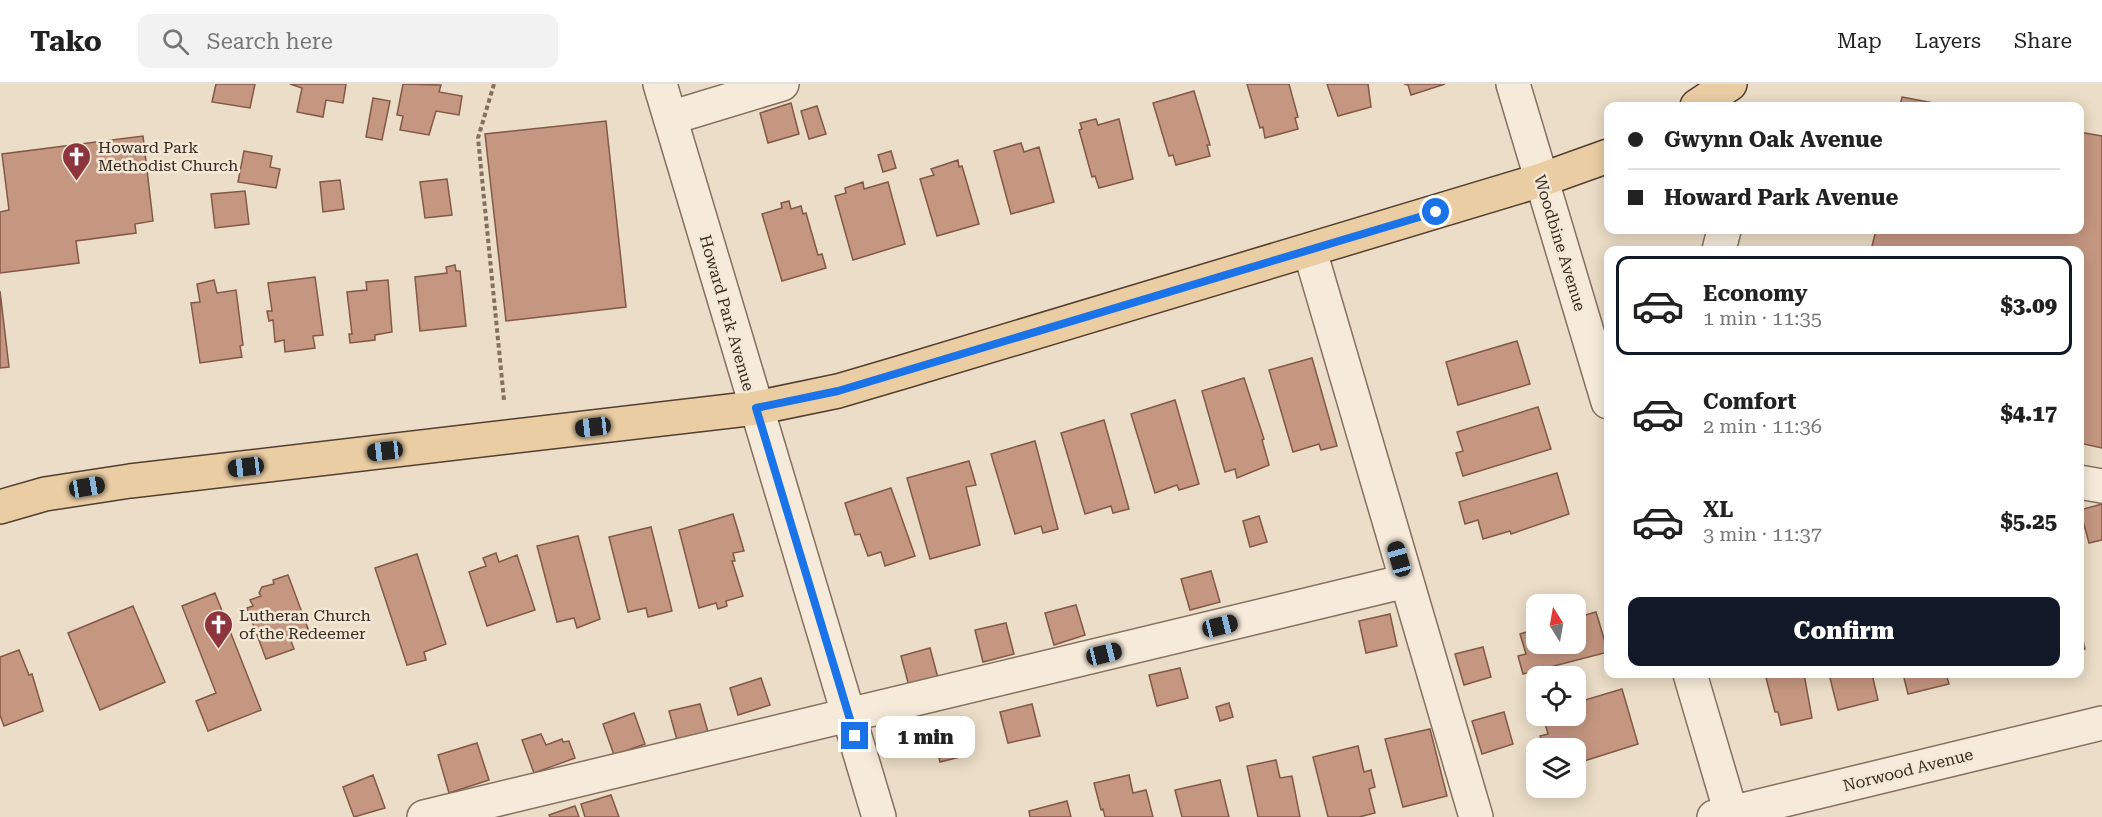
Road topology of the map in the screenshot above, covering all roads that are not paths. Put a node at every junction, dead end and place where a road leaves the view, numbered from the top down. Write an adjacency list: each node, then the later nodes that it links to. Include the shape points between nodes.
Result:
1 (660, 84): 6 (street, Howard Park Avenue)
2 (782, 84): 6 (street)
3 (1514, 84): 8 (street, Woodbine Avenue)
4 (1730, 84): 5 (main road)
5 (1703, 102)
6 (670, 118): 11 (street, Howard Park Avenue)
7 (1604, 157): 8 (main road)
8 (1541, 180): 9 (main road); 10 (street, Woodbine Avenue)
9 (1310, 251): 11 (main road, via 838,391); 15 (street)
10 (1604, 389)
11 (756, 408): 14 (main road, via 130,481 45,494); 17 (street, Howard Park Avenue)
12 (2084, 483): 13 (street)
13 (2102, 486)
14 (0, 507)
15 (1406, 581): 17 (street); 22 (street)
16 (1691, 678): 19 (street)
17 (849, 716): 20 (street); 21 (street, Howard Park Avenue)
18 (2102, 723): 19 (street, Norwood Avenue)
19 (1723, 815)
20 (424, 817)
21 (879, 817)
22 (1476, 817)

